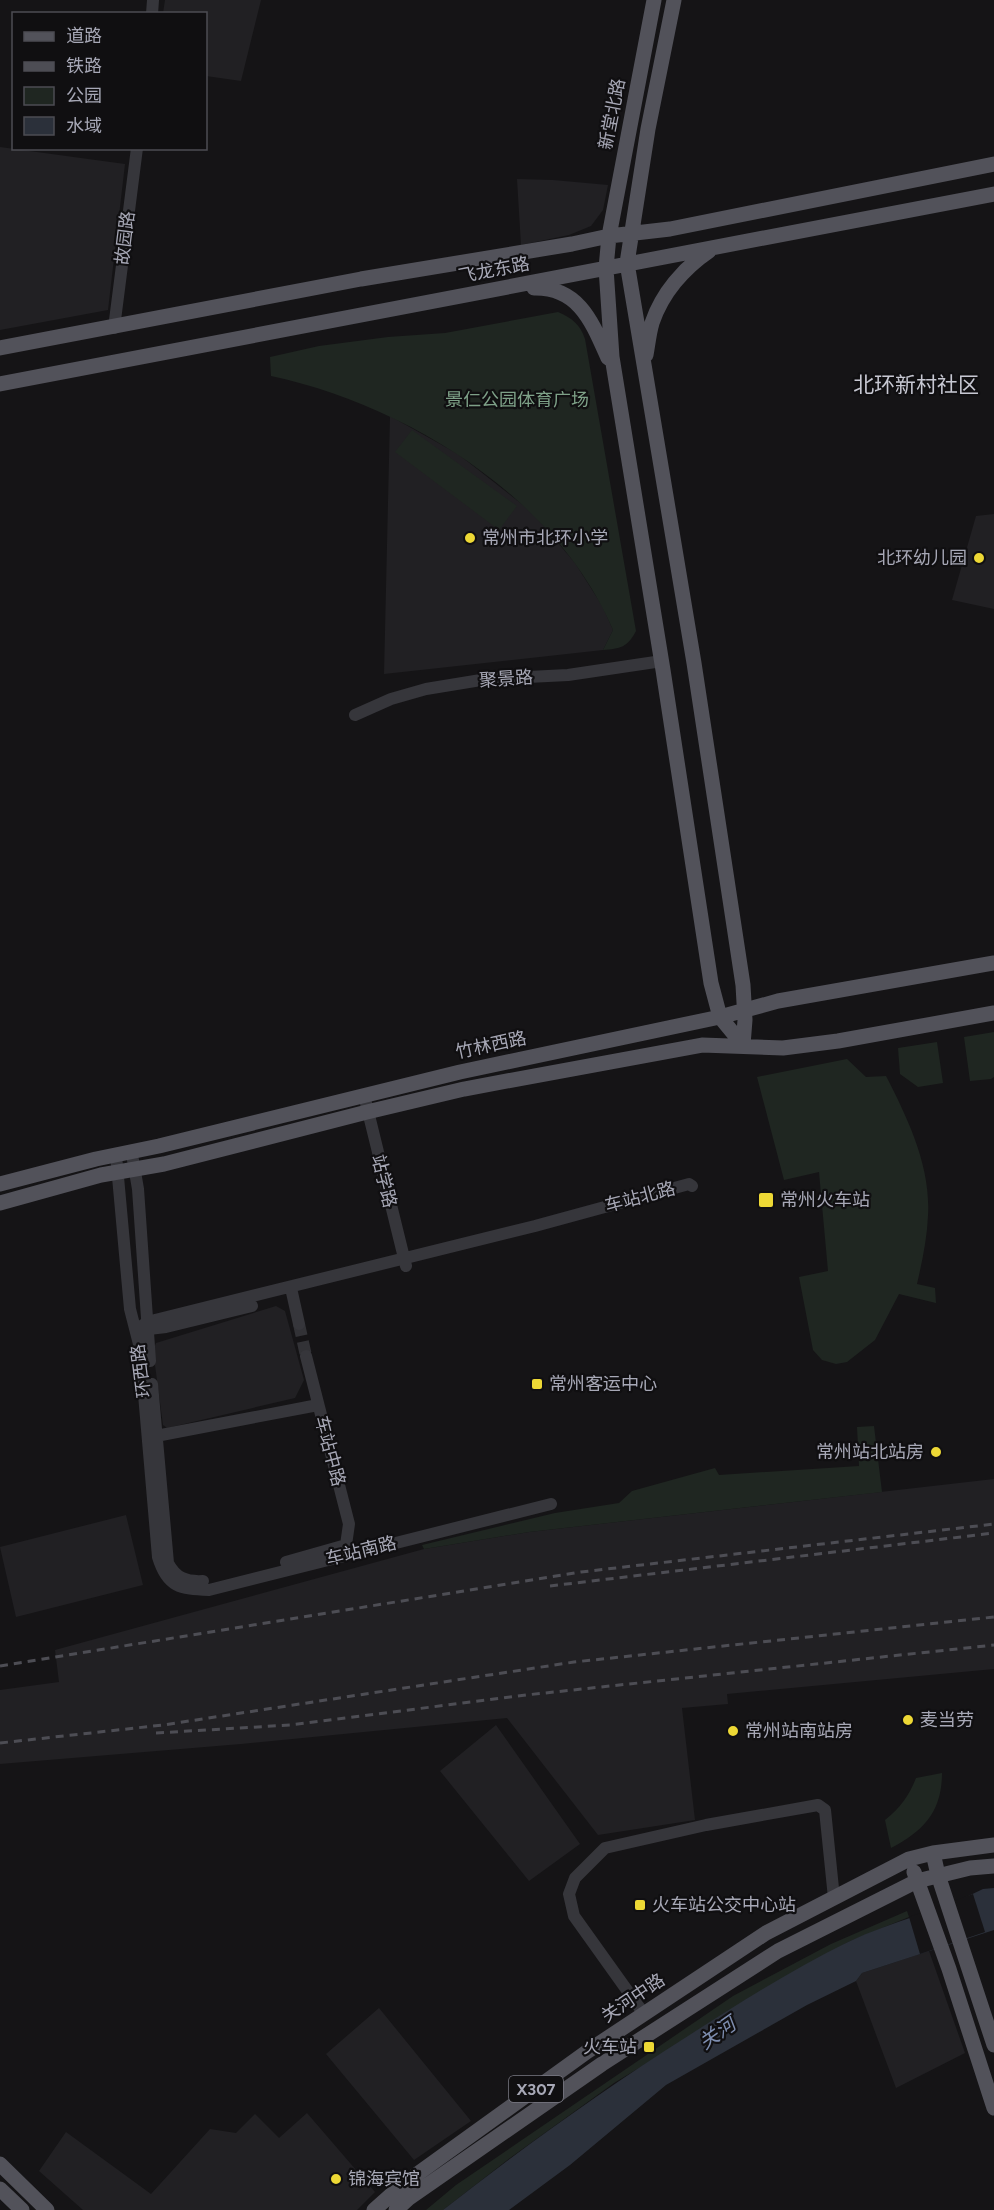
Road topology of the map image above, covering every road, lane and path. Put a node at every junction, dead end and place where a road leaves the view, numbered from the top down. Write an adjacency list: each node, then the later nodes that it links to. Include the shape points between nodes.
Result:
1 (654, 0): 7 (main road, 新堂北路)
2 (674, 0): 6 (main road, 新堂北路)
3 (137, 150): 12 (street, 故园路)
4 (994, 164): 6 (main road, 飞龙东路, via 670,229)
5 (994, 194): 8 (main road, 飞龙东路)
6 (631, 233): 7 (main road, 飞龙东路); 9 (main road, 新堂北路)
7 (609, 236): 10 (main road, 新堂北路); 12 (main road, 飞龙东路, via 361,279)
8 (714, 248): 9 (main road, 飞龙东路); 14 (main road, via 692,263 671,286 652,322)
9 (627, 263): 10 (main road, 飞龙东路); 14 (main road, 新堂北路)
10 (606, 268): 11 (main road, 飞龙东路); 15 (main road, 新堂北路)
11 (503, 288): 15 (main road, via 549,288 571,297 591,321); 16 (main road, 飞龙东路)
12 (114, 328): 13 (main road, 飞龙东路)
13 (0, 348)
14 (644, 365): 21 (main road, 新堂北路, via 694,663)
15 (614, 372): 17 (main road)
16 (0, 384)
17 (662, 661): 18 (street, 聚景路, via 426,689); 22 (main road, via 711,983)
18 (355, 715)
19 (994, 963): 21 (main road, 竹林西路, via 778,1001)
20 (994, 1013): 23 (main road, 竹林西路, via 783,1048)
21 (745, 1015): 22 (main road, 竹林西路); 23 (main road, 新堂北路)
22 (720, 1017): 23 (main road); 24 (main road, 竹林西路)
23 (743, 1045): 25 (main road, 竹林西路, via 690,1047 464,1089)
24 (364, 1095): 25 (street, 站学路); 26 (main road, 竹林西路)
25 (367, 1112): 27 (main road, 竹林西路); 32 (street, 站学路)
26 (124, 1154): 27 (street, 环西路); 28 (street, 环西路); 29 (main road, 竹林西路)
27 (135, 1170): 28 (main road, 竹林西路); 35 (street, 环西路)
28 (119, 1172): 30 (main road, 竹林西路); 35 (street, 环西路, via 130,1309)
29 (0, 1184)
30 (0, 1203)
31 (586, 1216): 31 (street, 车站北路, via 689,1191 692,1186 689,1184); 32 (street, 车站北路)
32 (405, 1262): 33 (street, 车站北路)
33 (292, 1292): 34 (street); 35 (street, 车站北路)
34 (298, 1324)
35 (144, 1328): 38 (street, 环西路); 41 (street, 环西路, via 140,1348 158,1557 162,1571)
36 (306, 1356): 37 (street, 车站中路)
37 (318, 1405): 38 (street); 40 (street, 车站中路, via 349,1524)
38 (156, 1437): 41 (street, 环西路, via 168,1563)
39 (551, 1504): 41 (street, 车站南路, via 209,1590 183,1589)
40 (346, 1545): 41 (street, 车站南路, via 208,1581)
41 (173, 1578)
42 (994, 1845): 43 (main road, 关河中路)
43 (933, 1853): 44 (main road, 关河中路); 46 (main road)
44 (909, 1859): 47 (main road); 48 (main road, 关河中路)
45 (994, 1866): 46 (main road)
46 (938, 1875): 47 (main road); 50 (main road)
47 (917, 1881): 51 (main road); 57 (main road, via 778,1951 602,2064)
48 (834, 1898): 49 (main road, 关河中路 / X307, via 766,1934); 49 (street, via 825,1810 818,1805 706,1824 605,1848 575,1878 569,1894 574,1916)
49 (644, 2014): 56 (main road, 关河中路 / X307, via 402,2185)
50 (994, 2045)
51 (994, 2108)
52 (0, 2164): 55 (main road)
53 (0, 2189): 54 (main road)
54 (22, 2210)
55 (48, 2210)
56 (374, 2210)
57 (396, 2210)

